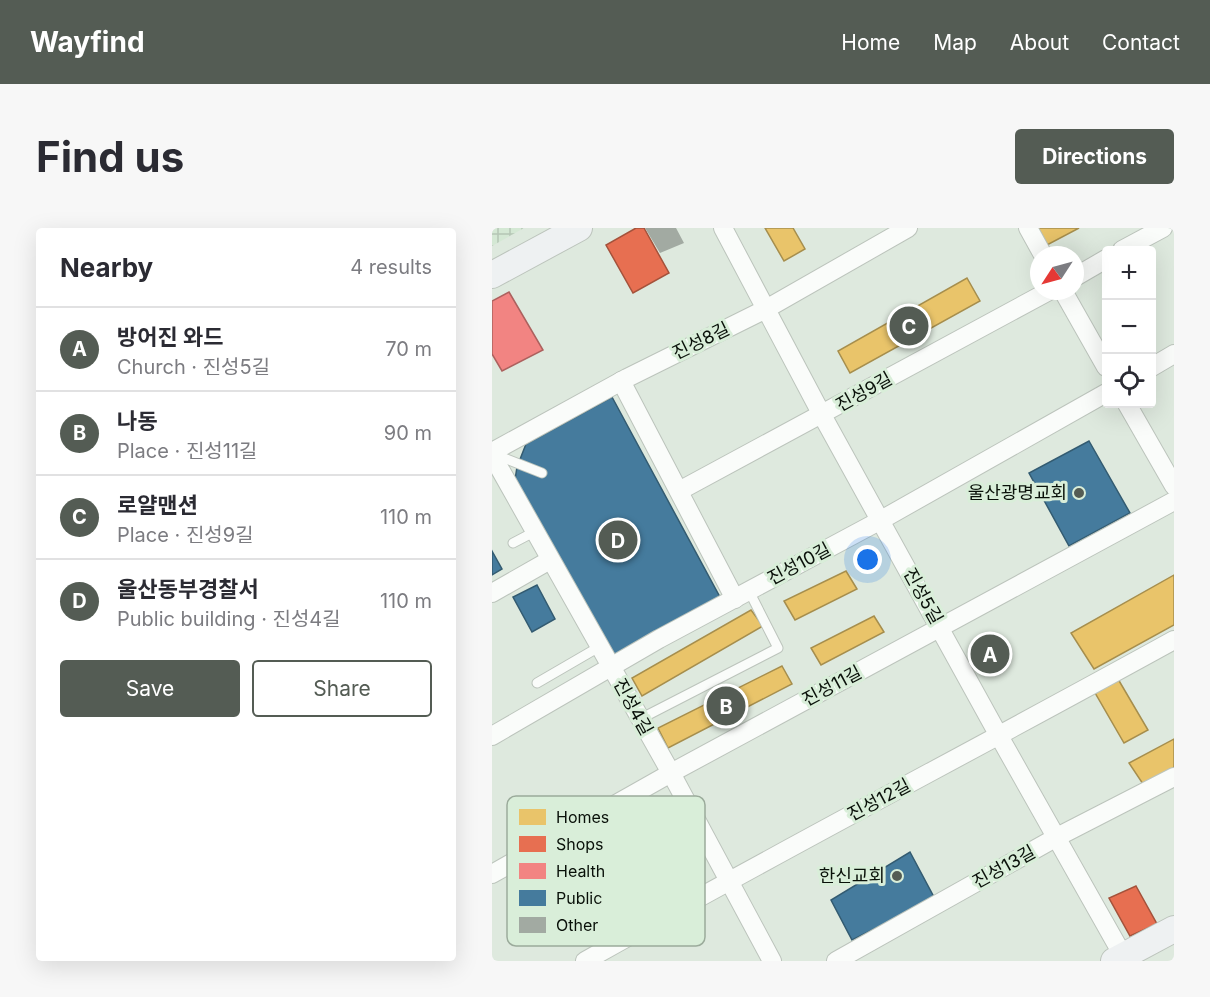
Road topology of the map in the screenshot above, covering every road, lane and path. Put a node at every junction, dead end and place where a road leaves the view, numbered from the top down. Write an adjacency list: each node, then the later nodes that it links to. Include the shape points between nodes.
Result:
1 (551, 228): 9 (main road)
2 (579, 228): 12 (main road)
3 (723, 228): 15 (street, 진성5길)
4 (908, 228): 15 (street, 진성8길)
5 (1028, 228): 7 (street)
6 (1163, 228): 8 (street)
7 (1038, 246)
8 (1129, 246)
9 (492, 260)
10 (1102, 262): 11 (street)
11 (1084, 272)
12 (492, 275)
13 (1033, 300): 22 (street, 진성9길)
14 (1068, 300): 17 (street)
15 (766, 309): 19 (street, 진성8길); 22 (street, 진성5길)
16 (1174, 354): 18 (street)
17 (1102, 358)
18 (1156, 365)
19 (621, 381): 23 (street, 진성8길); 26 (street)
20 (1102, 396): 28 (street, 진성10길)
21 (1129, 408): 25 (street)
22 (822, 415): 26 (street, 진성9길); 28 (street, 진성5길)
23 (492, 453): 24 (lane); 29 (street, 진성4길)
24 (542, 473)
25 (1174, 486)
26 (679, 491): 33 (street)
27 (1174, 501): 34 (street, 진성11길)
28 (881, 520): 33 (street, 진성10길); 34 (street, 진성5길)
29 (534, 532): 30 (lane); 31 (street, 진성4길)
30 (513, 543)
31 (550, 560): 32 (street); 36 (street, 진성4길)
32 (492, 593)
33 (742, 595): 37 (street, 진성10길); 39 (lane, via 778,648)
34 (940, 628): 41 (street, 진성5길); 42 (street, 진성11길)
35 (1174, 640): 41 (street, 진성12길)
36 (599, 647): 37 (street, 진성4길); 38 (lane)
37 (611, 667): 39 (street, 진성4길); 40 (street, 진성10길)
38 (537, 683)
39 (640, 719): 42 (street, 진성4길)
40 (492, 736)
41 (999, 736): 46 (street, 진성5길); 50 (street, 진성12길)
42 (670, 773): 44 (street, 진성11길); 45 (street, 진성4길)
43 (1174, 777): 46 (street, 진성13길)
44 (629, 796)
45 (682, 796)
46 (1056, 837): 54 (street, 진성5길); 57 (street, 진성13길)
47 (705, 839): 50 (street, 진성4길)
48 (507, 865): 49 (street, 진성11길)
49 (492, 874)
50 (727, 880): 51 (street, 진성12길); 56 (street, 진성4길)
51 (705, 893)
52 (1174, 929): 54 (main road)
53 (611, 946): 55 (street, 진성12길)
54 (1121, 959)
55 (585, 961)
56 (772, 961)
57 (836, 961)

